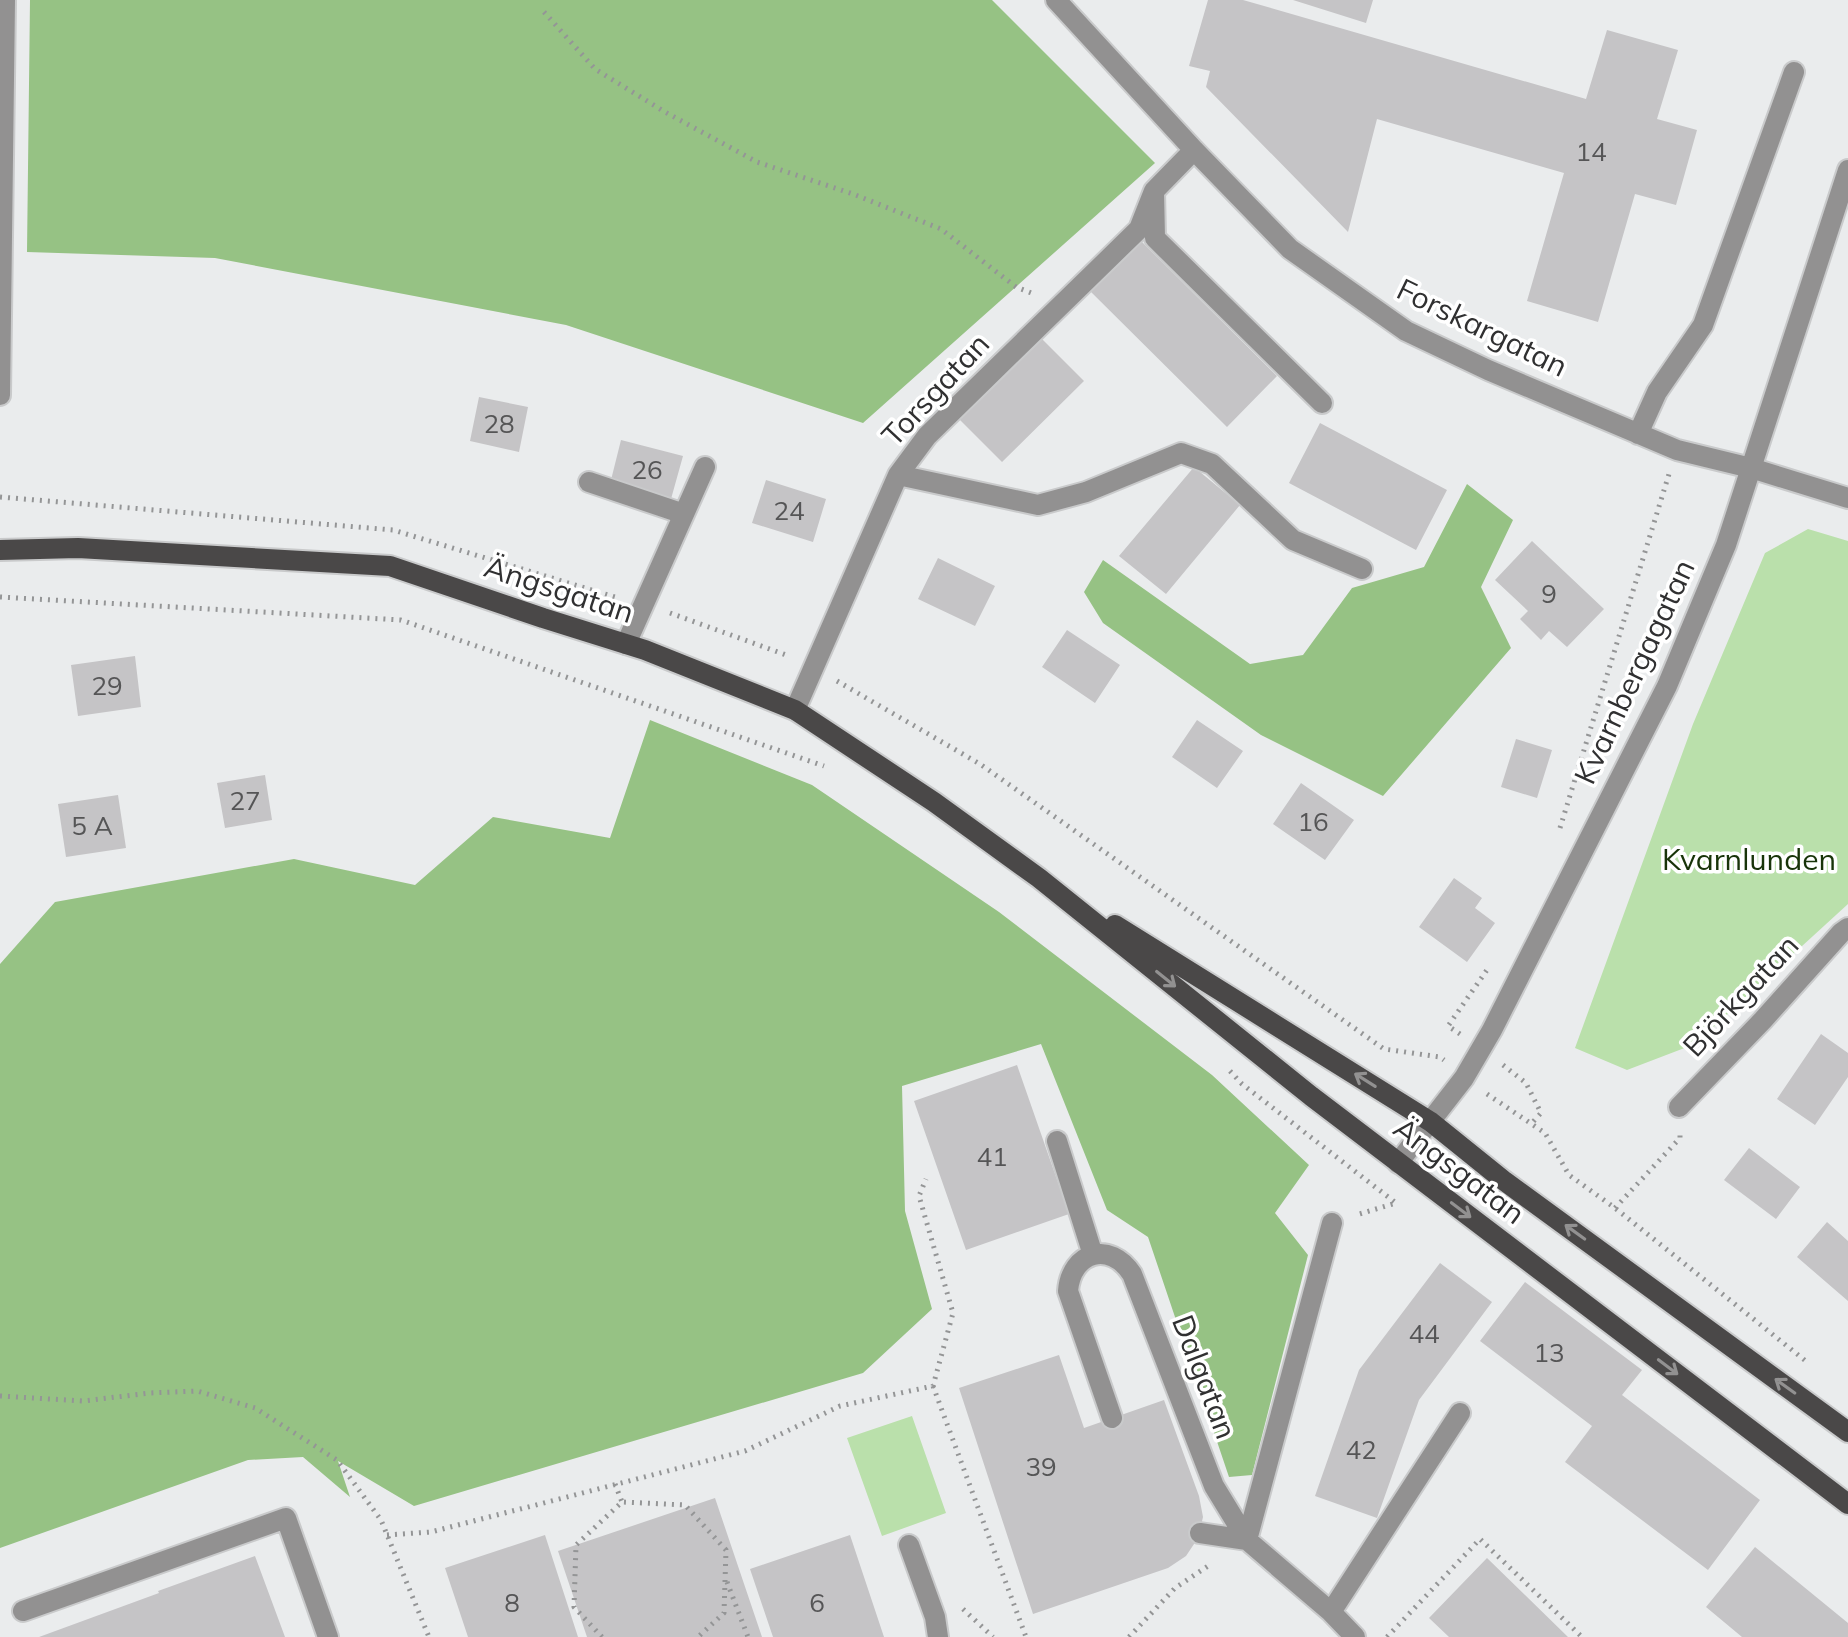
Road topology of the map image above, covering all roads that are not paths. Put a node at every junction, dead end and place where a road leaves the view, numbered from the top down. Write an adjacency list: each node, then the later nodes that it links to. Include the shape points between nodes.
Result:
1 (5, 0): 4 (street)
2 (1056, 0): 5 (street, Forskargatan)
3 (1794, 72): 11 (street, via 1703,325 1657,392)
4 (2, 104): 8 (street)
5 (1194, 150): 7 (street); 11 (street, Forskargatan, via 1290,249 1406,331)
6 (1848, 170): 13 (street, Kvarnbergagatan)
7 (1154, 191): 10 (street, via 1155,238); 14 (street, Torsgatan, via 1139,229 927,436)
8 (1, 373): 9 (street)
9 (0, 395)
10 (1322, 403)
11 (1638, 434): 13 (street, Forskargatan, via 1677,450)
12 (705, 467): 17 (street)
13 (1751, 468): 16 (street, Forskargatan); 25 (street, Kvarnbergagatan, via 1726,545 1667,686 1492,1030)
14 (898, 475): 19 (street, via 1038,505 1086,492 1181,453 1212,464 1293,540); 21 (street, Torsgatan)
15 (589, 482): 17 (street)
16 (1848, 498)
17 (684, 514): 20 (street)
18 (0, 550): 20 (main road, Ängsgatan, via 78,548 390,566)
19 (1362, 569)
20 (626, 644): 21 (main road, Ängsgatan)
21 (795, 710): 22 (main road, Ängsgatan)
22 (1039, 878): 25 (main road, Ängsgatan, one-way to 22); 27 (main road, Ängsgatan, one-way to 27)
23 (1848, 928): 24 (street, Björkgatan)
24 (1679, 1107)
25 (1431, 1122): 27 (street, Kvarnbergagatan); 32 (main road, Ängsgatan, one-way to 25)
26 (1057, 1141): 29 (street)
27 (1398, 1163): 33 (main road, Ängsgatan, one-way to 33)
28 (1332, 1223): 35 (street, Dalgatan)
29 (1093, 1255): 31 (street, via 1074,1268 1068,1291); 35 (street, Dalgatan, via 1118,1258 1132,1274 1214,1486)
30 (1460, 1413): 38 (street)
31 (1112, 1418)
32 (1848, 1432)
33 (1848, 1504)
34 (1200, 1533): 35 (street)
35 (1247, 1540): 38 (street, Dalgatan)
36 (909, 1545): 40 (street)
37 (23, 1611): 39 (street, via 286,1518)
38 (1331, 1612): 41 (street, Dalgatan)
39 (328, 1637)
40 (938, 1637)
41 (1355, 1637)

